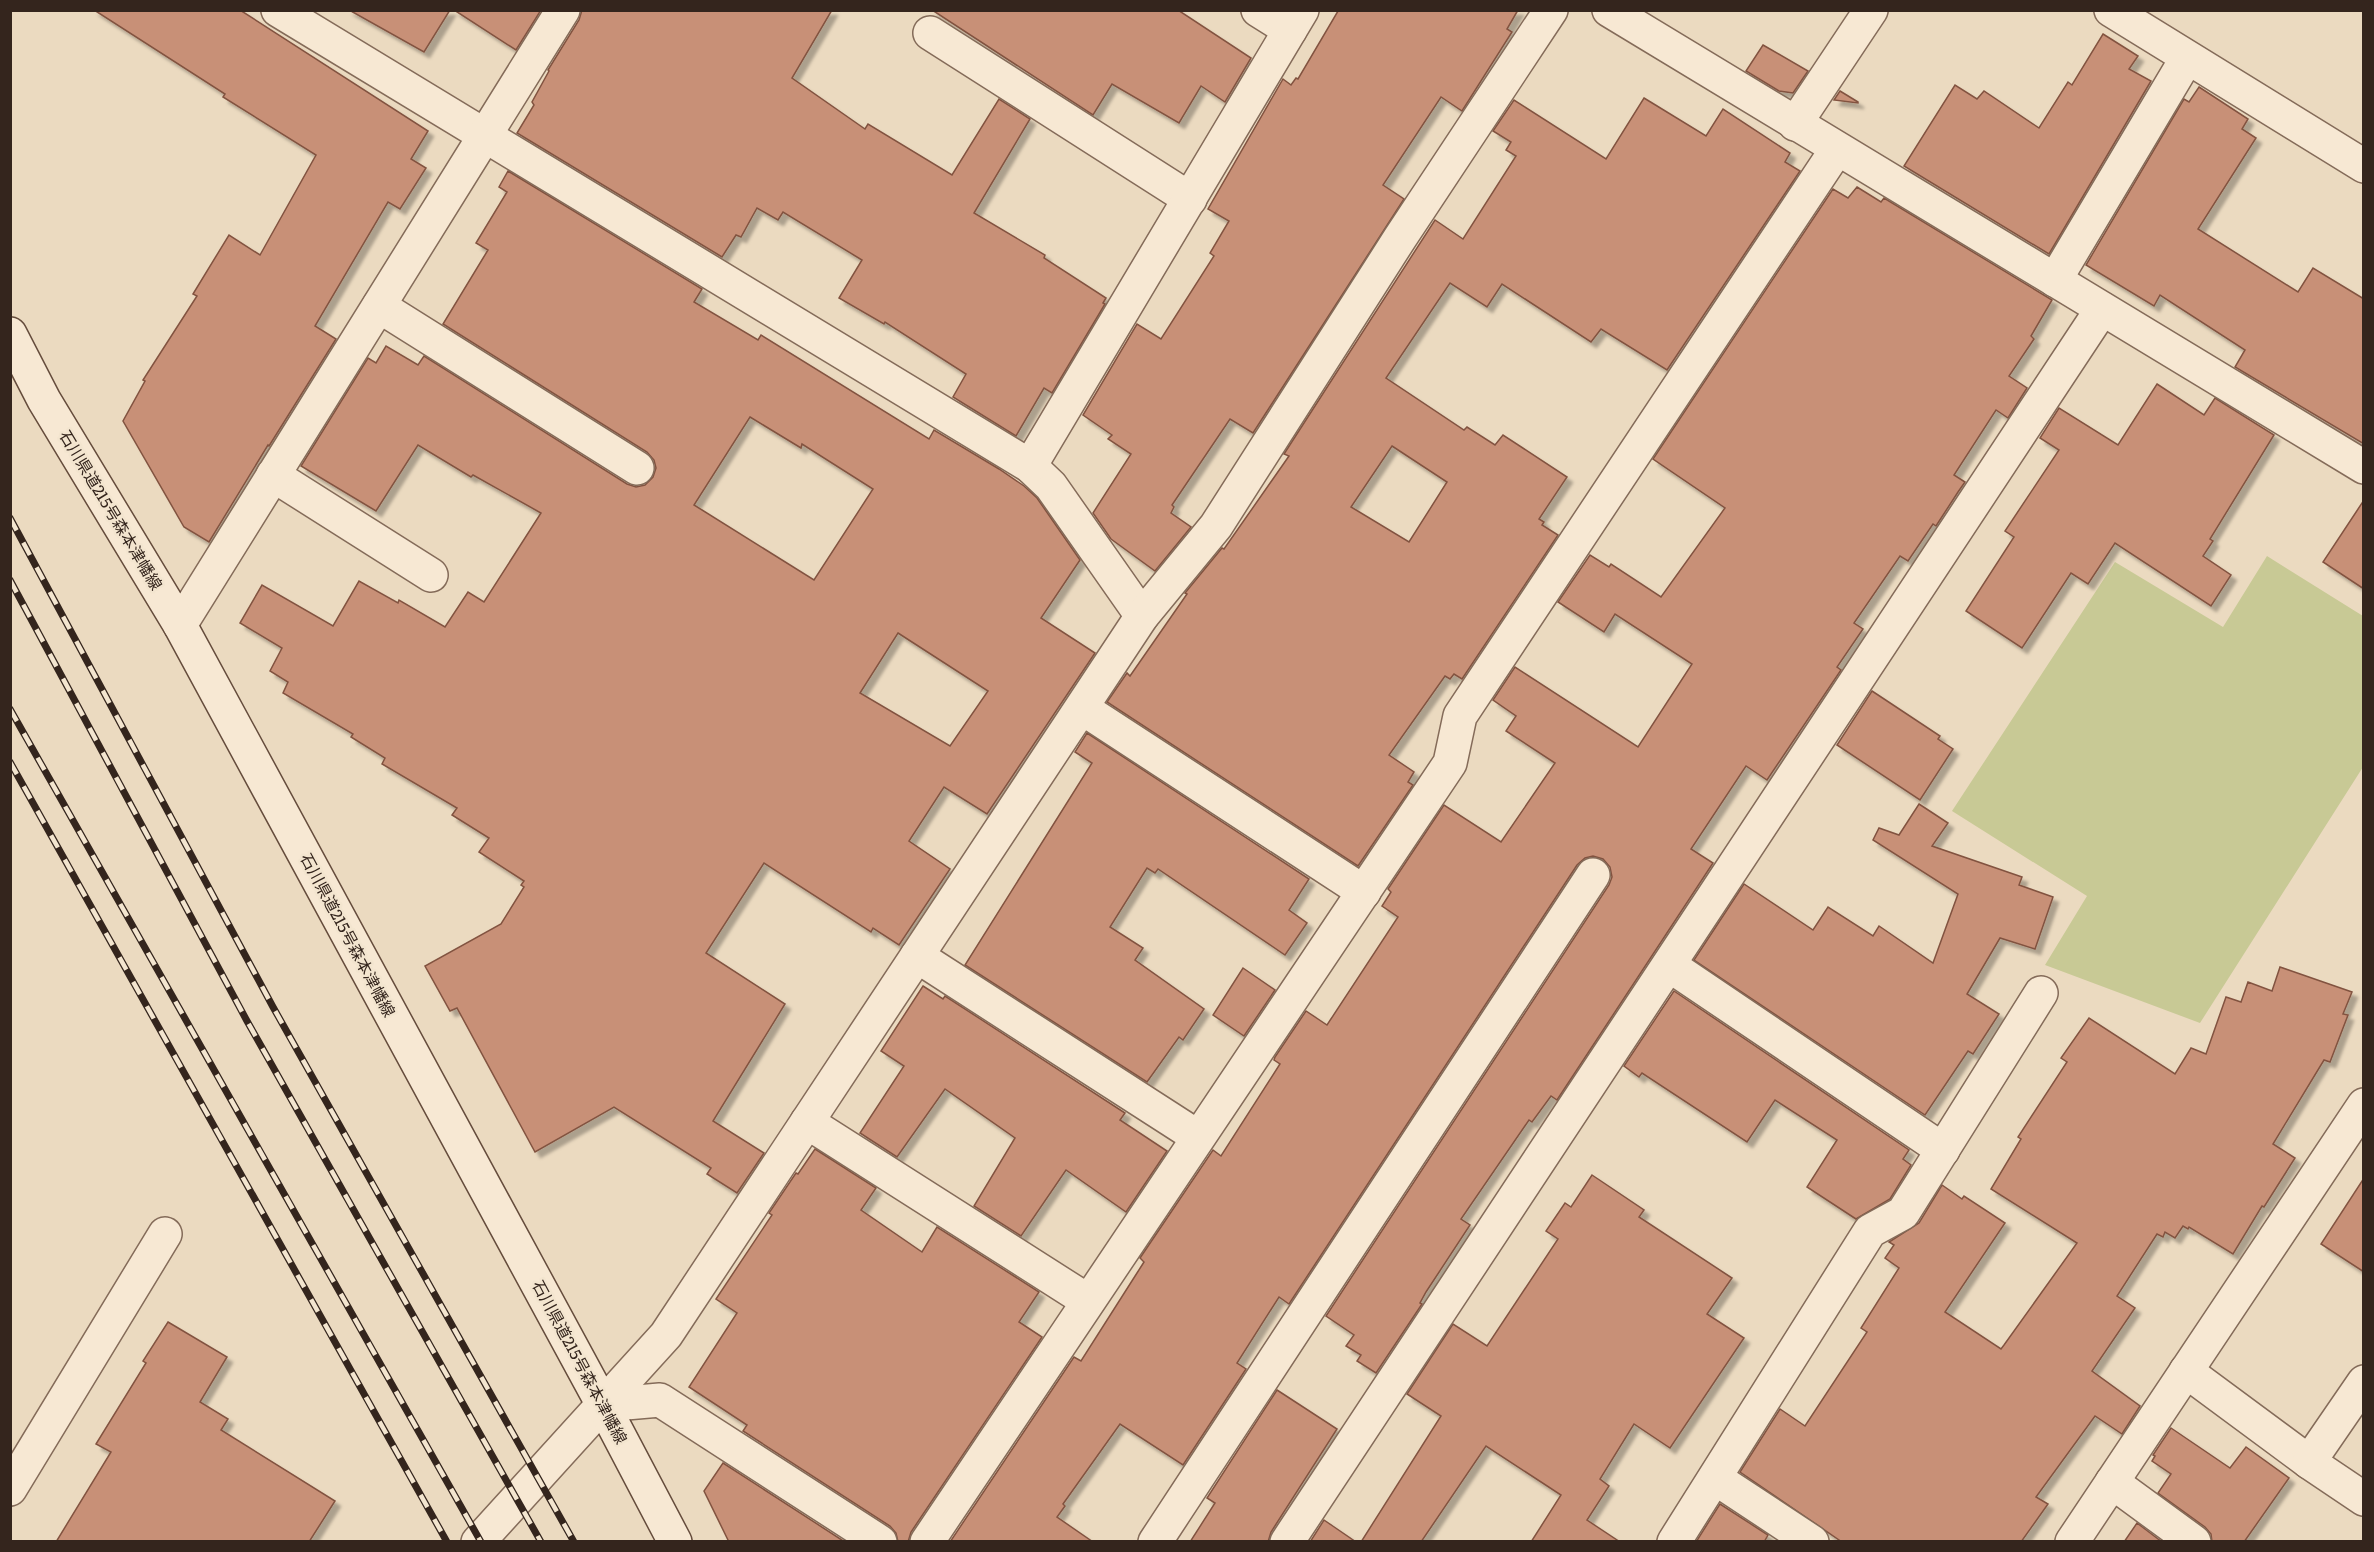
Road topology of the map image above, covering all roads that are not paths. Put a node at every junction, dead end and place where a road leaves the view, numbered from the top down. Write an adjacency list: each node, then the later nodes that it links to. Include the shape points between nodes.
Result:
1 (278, 10): 12 (street)
2 (563, 10): 12 (street)
3 (1258, 10): 8 (street)
4 (1551, 10): 25 (street, via 1216,526)
5 (1609, 10): 11 (street)
6 (1871, 10): 11 (street)
7 (2112, 10): 10 (street)
8 (1296, 20): 15 (street)
9 (930, 33): 15 (street)
10 (2187, 58): 14 (street); 16 (street)
11 (1796, 124): 13 (street)
12 (486, 136): 17 (street); 20 (street)
13 (1837, 149): 16 (street); 29 (street, via 1460,716 1449,763)
14 (2364, 166)
15 (1190, 199): 20 (street)
16 (2055, 280): 18 (street)
17 (379, 306): 22 (street); 23 (street)
18 (2102, 309): 21 (street); 31 (street)
19 (10, 334): 26 (street, 石川県道215号森本津幡線, via 44,400)
20 (1030, 466): 25 (street, via 1051,486)
21 (2364, 467)
22 (637, 468)
23 (273, 475): 24 (street); 26 (street)
24 (431, 575)
25 (1142, 616): 27 (street)
26 (180, 625): 41 (street, 石川県道215号森本津幡線)
27 (1082, 708): 29 (street); 30 (street)
28 (1593, 875): 51 (street)
29 (1364, 892): 35 (street)
30 (917, 956): 34 (street); 35 (street)
31 (1669, 965): 36 (street); 52 (street)
32 (2041, 993): 36 (street)
33 (2364, 1105): 39 (street)
34 (807, 1122): 38 (street); 41 (street, via 666,1335)
35 (1198, 1137): 38 (street)
36 (1943, 1150): 43 (street, via 1903,1213 1870,1231)
37 (165, 1234): 45 (street)
38 (1088, 1301): 50 (street)
39 (2186, 1371): 42 (street); 44 (street)
40 (2364, 1382): 42 (street)
41 (603, 1405): 47 (street); 48 (street, 石川県道215号森本津幡線); 49 (street, via 660,1400)
42 (2309, 1462): 46 (street)
43 (1715, 1478): 53 (street); 54 (street)
44 (2112, 1482): 55 (street); 56 (street)
45 (10, 1490)
46 (2364, 1499)
47 (478, 1542)
48 (675, 1542)
49 (880, 1542)
50 (927, 1542)
51 (1155, 1542)
52 (1287, 1542)
53 (1674, 1542)
54 (1812, 1542)
55 (2073, 1542)
56 (2194, 1542)

